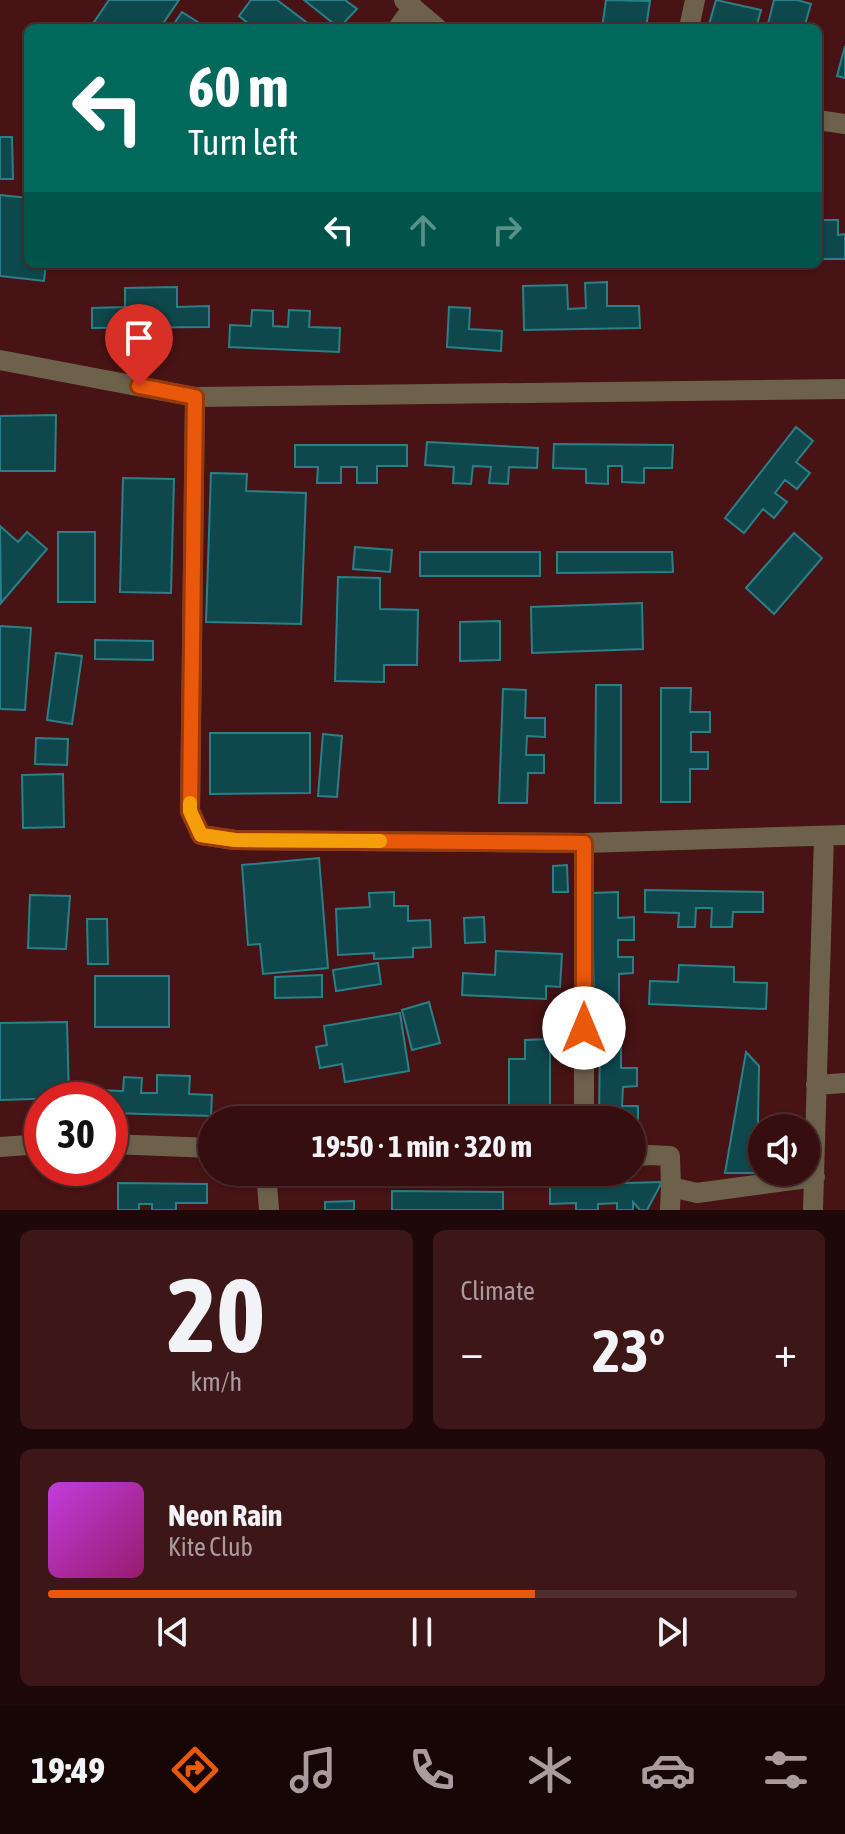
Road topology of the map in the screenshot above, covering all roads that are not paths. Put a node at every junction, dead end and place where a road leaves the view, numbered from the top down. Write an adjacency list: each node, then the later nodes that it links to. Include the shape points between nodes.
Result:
1 (695, 0): 5 (street)
2 (408, 4): 3 (street); 4 (street)
3 (400, 24)
4 (432, 24)
5 (690, 24)
6 (822, 121): 7 (street)
7 (845, 124)
8 (0, 360): 10 (street)
9 (845, 389): 10 (street)
10 (195, 397): 12 (street, via 190,811 201,835 235,840)
11 (835, 836): 12 (street); 14 (street)
12 (584, 843): 15 (street)
13 (845, 1083): 14 (street)
14 (816, 1085): 16 (street)
15 (584, 1106)
16 (816, 1114)
17 (24, 1145): 19 (street)
18 (128, 1145): 20 (street)
19 (0, 1147)
20 (198, 1147)
21 (646, 1155): 25 (street, via 670,1156)
22 (267, 1186): 26 (street)
23 (749, 1186): 25 (street, via 697,1193)
24 (814, 1186): 28 (street)
25 (671, 1187): 27 (street)
26 (269, 1210)
27 (670, 1210)
28 (813, 1210)

